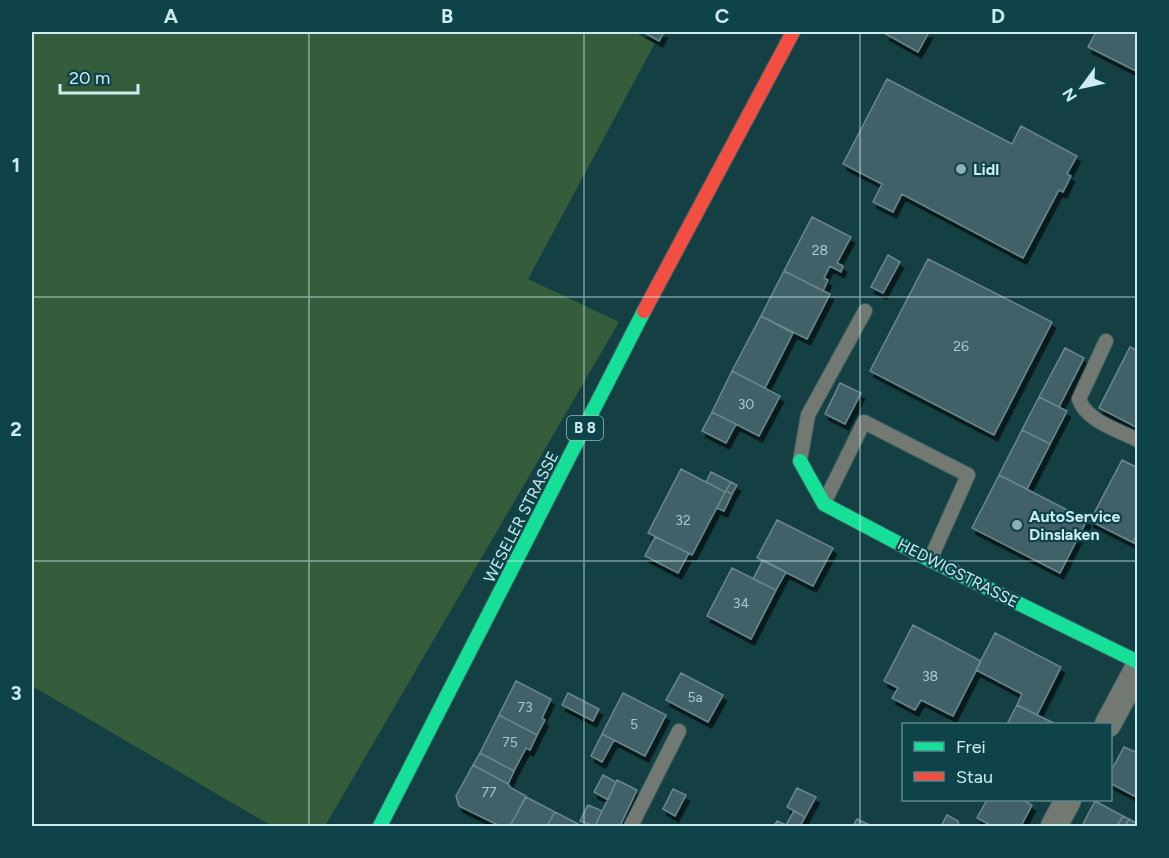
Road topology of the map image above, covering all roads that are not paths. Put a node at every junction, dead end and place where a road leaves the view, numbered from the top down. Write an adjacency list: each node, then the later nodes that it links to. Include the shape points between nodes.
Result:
1 (793, 32): 13 (main road, WESELER STRASSE / B 8, via 669,263)
2 (865, 311): 5 (lane, via 808,415)
3 (1106, 341): 4 (lane, via 1079,399 1089,415)
4 (1137, 440)
5 (800, 460): 6 (main road)
6 (824, 504): 7 (main road, HEDWIGSTRASSE); 7 (lane, via 864,422 968,475)
7 (930, 560): 8 (main road, HEDWIGSTRASSE)
8 (1137, 662)
9 (1137, 668): 10 (street)
10 (1109, 723)
11 (679, 731): 14 (lane)
12 (1067, 801): 15 (street)
13 (380, 826)
14 (631, 826)
15 (1054, 826)

